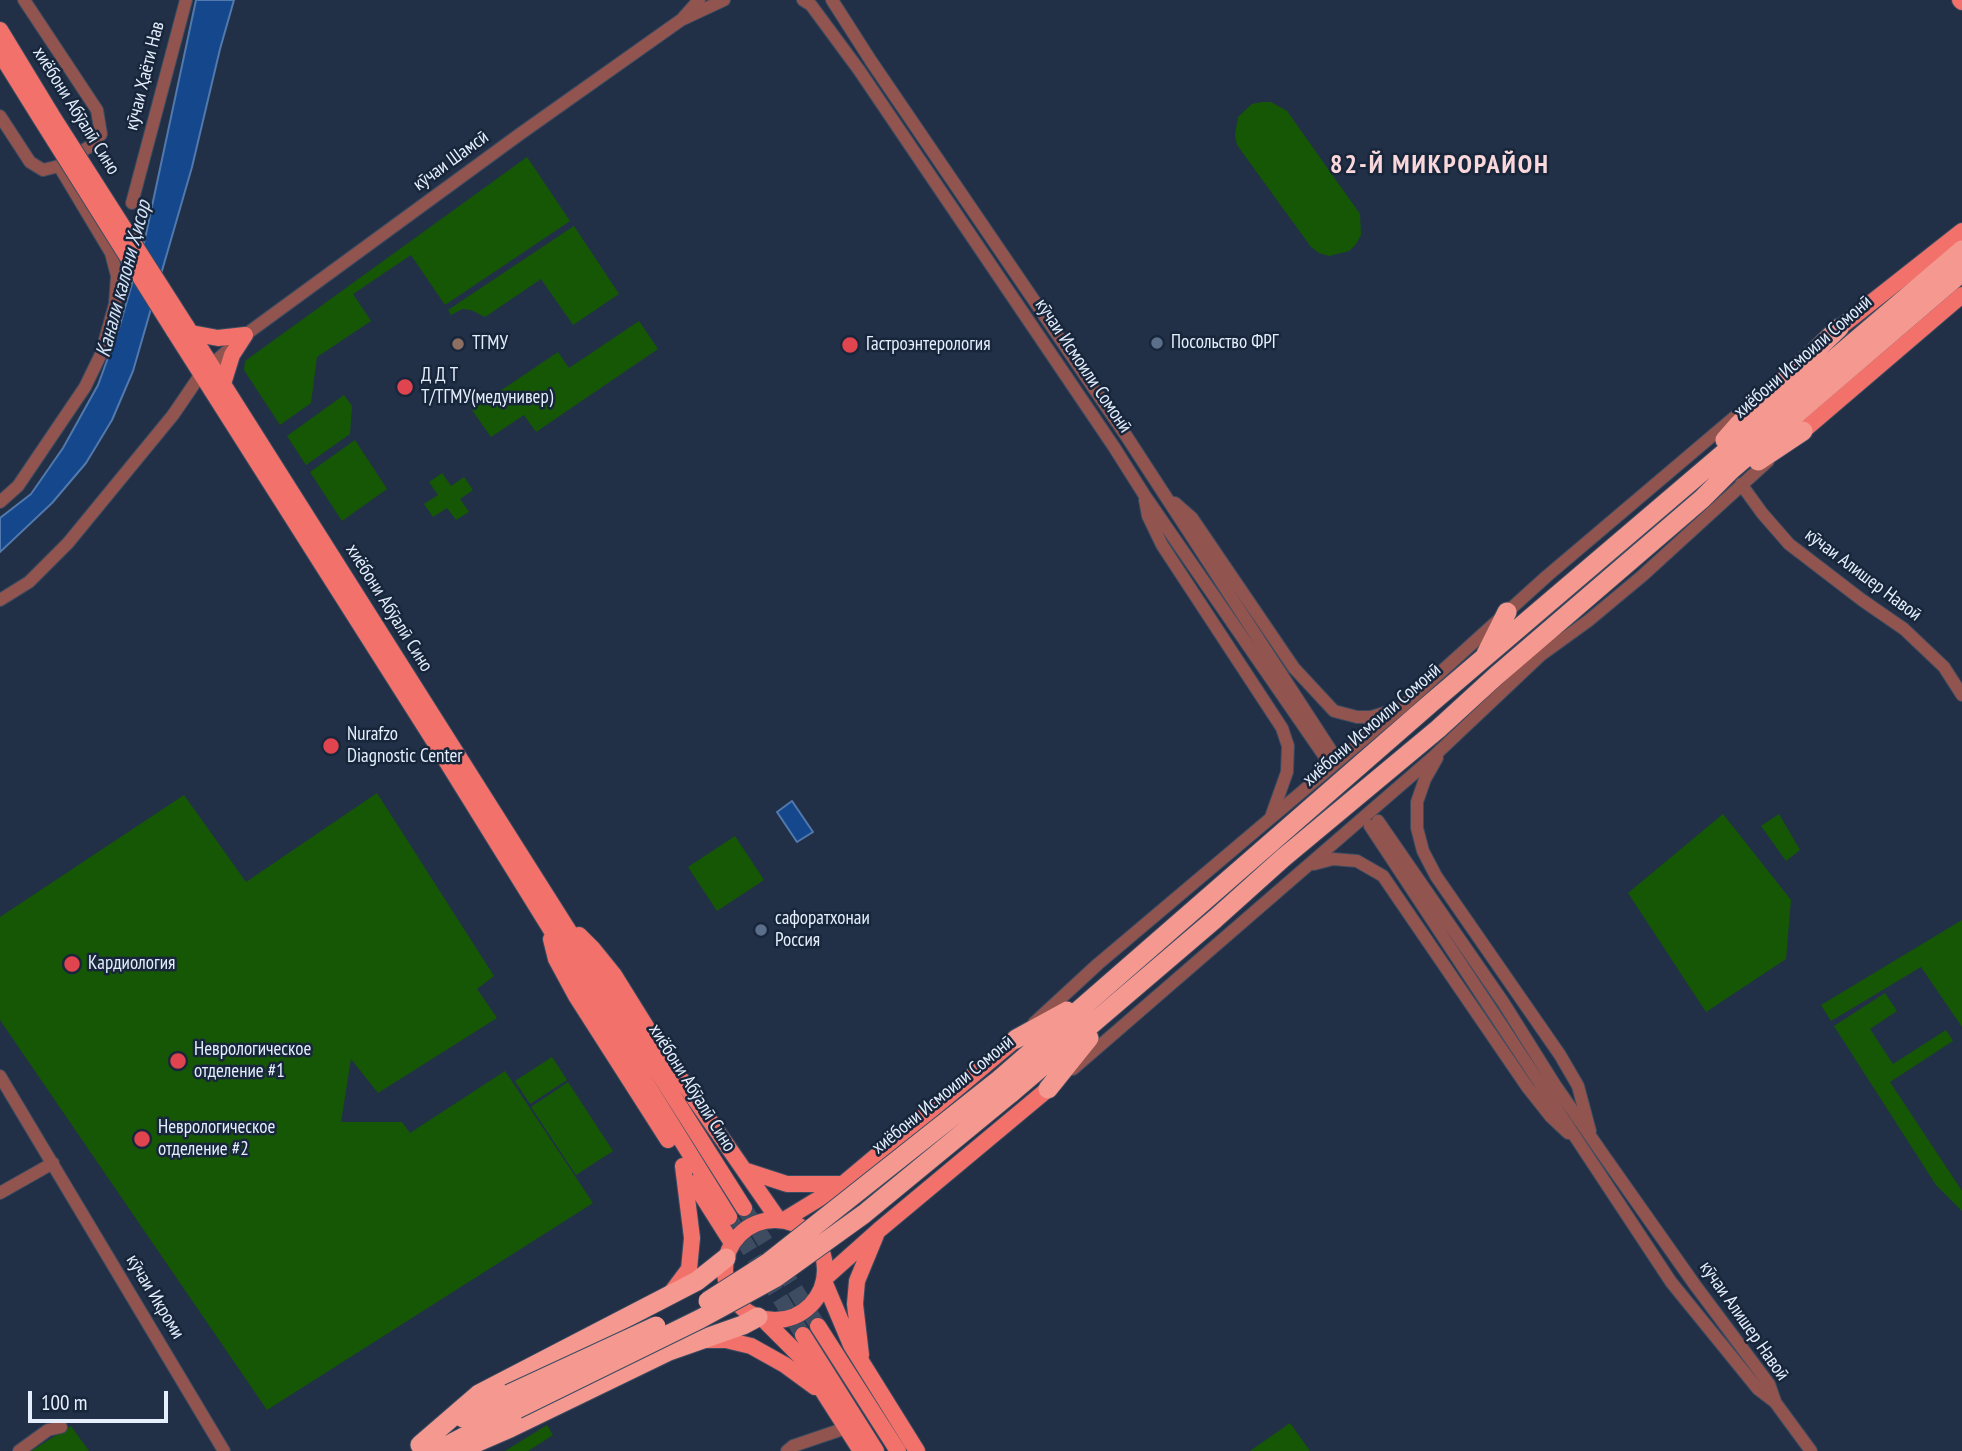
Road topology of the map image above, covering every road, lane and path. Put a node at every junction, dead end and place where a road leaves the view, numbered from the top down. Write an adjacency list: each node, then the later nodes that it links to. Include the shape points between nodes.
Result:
1 (24, 0): 12 (street, via 99,117 99,138)
2 (186, 0): 13 (street, кӯчаи Ҳаёти Нав)
3 (699, 0): 7 (street, кӯчаи Шамсӣ)
4 (724, 0): 7 (street, кӯчаи Шамсӣ)
5 (803, 0): 22 (street, кӯчаи Исмоили Сомонӣ, via 859,70)
6 (832, 0): 21 (street, кӯчаи Исмоили Сомонӣ)
7 (681, 20): 20 (street, кӯчаи Шамсӣ)
8 (0, 30): 11 (main road, хиёбони Абӯалӣ Сино)
9 (0, 53): 11 (main road, хиёбони Абӯалӣ Сино)
10 (0, 116): 12 (street, via 30,162 43,170)
11 (46, 117): 19 (main road, хиёбони Абӯалӣ Сино, bridge)
12 (59, 166): 30 (street, via 111,253 117,276 115,304 101,354 85,387 31,469)
13 (132, 203)
14 (1962, 230): 18 (main road)
15 (1962, 250): 28 (highway, хиёбони Исмоили Сомонӣ)
16 (1962, 272): 28 (highway, хиёбони Исмоили Сомонӣ, via 1731,470)
17 (1962, 295): 25 (main road)
18 (1839, 328): 28 (highway, via 1739,424); 33 (street)
19 (183, 329): 20 (main road, via 218,338); 23 (main road, хиёбони Абӯалӣ Сино)
20 (245, 335): 23 (street, кӯчаи Шамсӣ); 24 (main road, via 232,355)
21 (1071, 356): 22 (street); 27 (street, кӯчаи Исмоили Сомонӣ)
22 (1059, 364): 29 (street, кӯчаи Исмоили Сомонӣ)
23 (206, 369): 24 (main road, хиёбони Абӯалӣ Сино); 32 (street, кӯчаи Шамсӣ, via 68,543 29,582); 44 (main road, хиёбони Абӯалӣ Сино, via 434,741)
24 (223, 384): 44 (main road, хиёбони Абӯалӣ Сино)
25 (1803, 431): 26 (street); 28 (highway)
26 (1741, 484): 34 (street, via 1642,576); 37 (street, кӯчаи Алишер Навоӣ, via 1789,544 1904,629 1944,667)
27 (1160, 489): 31 (street, кӯчаи Исмоили Сомонӣ); 38 (street, via 1192,518 1294,668 1334,711 1371,717)
28 (1695, 492): 35 (highway, хиёбони Исмоили Сомонӣ); 36 (highway, хиёбони Исмоили Сомонӣ)
29 (1145, 496): 31 (street, кӯчаи Исмоили Сомонӣ); 41 (street, via 1148,516 1162,544 1282,728 1287,772)
30 (0, 502)
31 (1225, 599): 40 (street, кӯчаи Исмоили Сомонӣ)
32 (0, 600)
33 (1507, 612): 35 (highway); 38 (street)
34 (1541, 655): 36 (highway); 39 (street)
35 (1482, 662): 45 (highway, хиёбони Исмоили Сомонӣ)
36 (1496, 676): 46 (highway, хиёбони Исмоили Сомонӣ)
37 (1962, 695)
38 (1401, 708): 41 (street)
39 (1448, 743): 43 (street); 51 (street, via 1432,764 1417,802 1423,851 1578,1086)
40 (1329, 755)
41 (1270, 819): 47 (street)
42 (1374, 823): 51 (street, кӯчаи Алишер Навоӣ, via 1455,944 1503,1002)
43 (1310, 865): 50 (street); 51 (street, via 1333,859 1357,861 1383,876 1528,1088 1551,1117)
44 (556, 924): 53 (main road, via 556,959); 54 (main road, via 593,948 614,975); 57 (main road, хиёбони Абӯалӣ Сино); 58 (main road, хиёбони Абӯалӣ Сино)
45 (1101, 991): 47 (highway); 49 (highway, хиёбони Исмоили Сомонӣ)
46 (1120, 1000): 49 (highway, хиёбони Исмоили Сомонӣ); 50 (highway)
47 (1016, 1039): 55 (main road)
48 (0, 1076): 52 (street, кӯчаи Икроми)
49 (1004, 1087): 75 (highway, хиёбони Исмоили Сомонӣ, bridge, via 769,1262 694,1309 513,1401 454,1423)
50 (1048, 1089): 60 (main road)
51 (1587, 1141): 62 (street, кӯчаи Алишер Навоӣ); 63 (street, кӯчаи Алишер Навоӣ)
52 (53, 1163): 56 (street); 77 (street, кӯчаи Икроми)
53 (683, 1166): 61 (main road); 65 (main road, via 692,1238 689,1269)
54 (744, 1170): 55 (main road, via 787,1184); 59 (main road)
55 (843, 1184): 59 (main road)
56 (0, 1194)
57 (744, 1208)
58 (729, 1217)
59 (781, 1220): 61 (main road, via 752,1225 740,1232); 64 (main road, via 797,1224 816,1241 825,1266)
60 (879, 1230): 64 (main road); 70 (main road, via 857,1281)
61 (729, 1250): 65 (highway, via 697,1281); 66 (main road, via 724,1273 727,1287 734,1300)
62 (1681, 1264): 63 (street); 72 (street, кӯчаи Алишер Навоӣ, via 1769,1384)
63 (1665, 1273): 72 (street, кӯчаи Алишер Навоӣ, via 1758,1390)
64 (824, 1280): 66 (main road, via 812,1304 802,1312 776,1320); 70 (main road)
65 (668, 1296): 75 (highway, via 479,1394)
66 (760, 1318): 69 (highway); 71 (main road, via 801,1357)
67 (818, 1326): 82 (main road)
68 (803, 1335): 81 (main road)
69 (697, 1340): 71 (main road, via 751,1346); 78 (highway)
70 (861, 1362): 83 (main road)
71 (824, 1394): 74 (main road)
72 (1775, 1402): 84 (street)
73 (61, 1427): 76 (street, via 48,1430)
74 (846, 1428): 79 (street); 80 (main road)
75 (422, 1449)
76 (19, 1451)
77 (224, 1451)
78 (457, 1451)
79 (787, 1451)
80 (861, 1451)
81 (876, 1451)
82 (898, 1451)
83 (917, 1451)
84 (1811, 1451)

